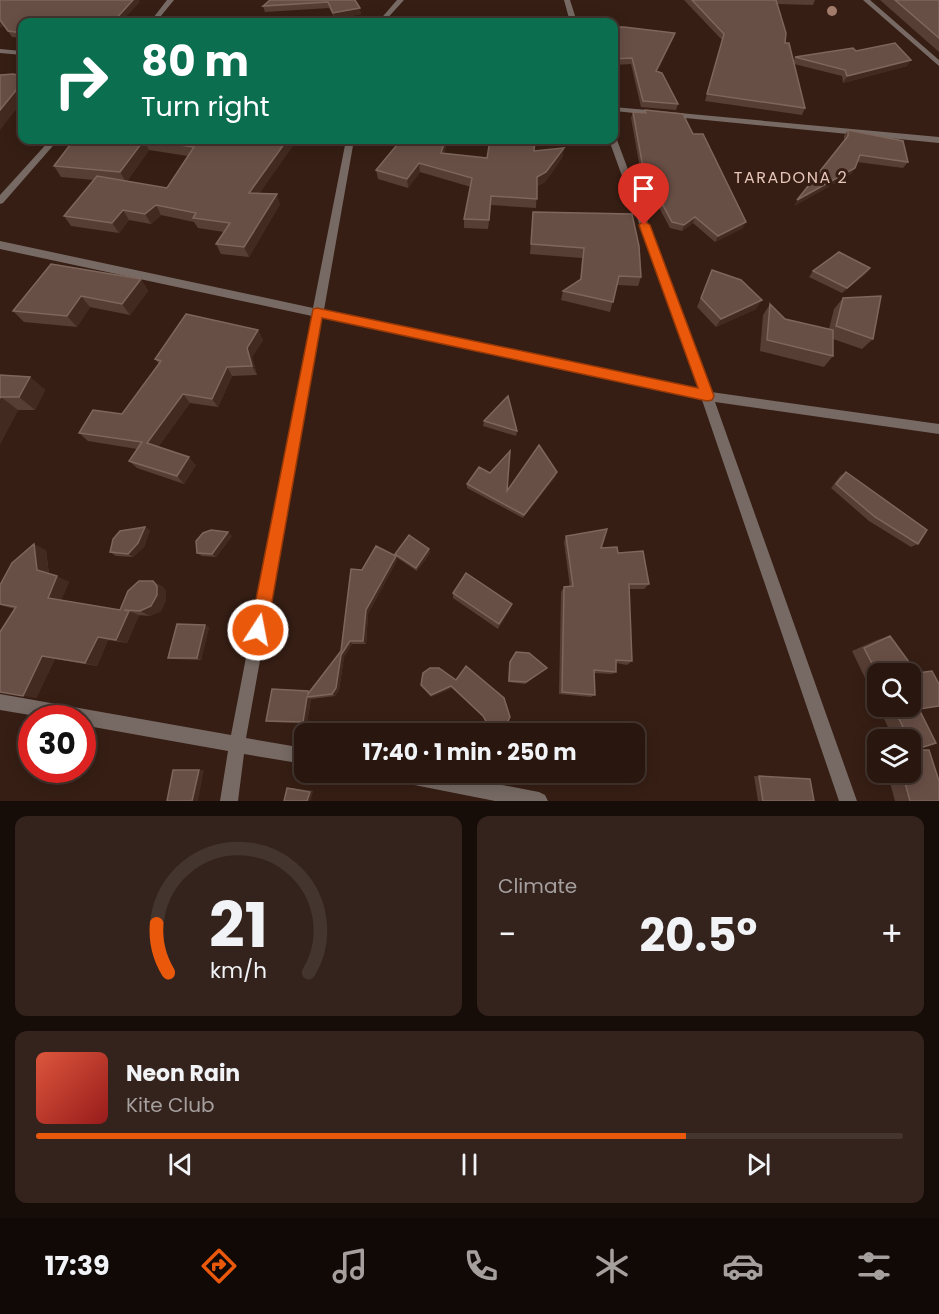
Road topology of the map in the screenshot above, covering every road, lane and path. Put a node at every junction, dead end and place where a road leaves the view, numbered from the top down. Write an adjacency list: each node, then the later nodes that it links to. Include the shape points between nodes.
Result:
1 (171, 0): 5 (street)
2 (401, 0): 6 (street)
3 (567, 0): 7 (street)
4 (866, 0): 10 (street)
5 (156, 18)
6 (385, 18)
7 (573, 18)
8 (0, 51): 9 (street)
9 (18, 53)
10 (939, 64)
11 (618, 109): 12 (street)
12 (939, 140)
13 (50, 144): 16 (street)
14 (349, 144): 18 (street)
15 (614, 144): 19 (street)
16 (0, 201)
17 (0, 245): 18 (street)
18 (317, 312): 19 (street); 22 (street)
19 (707, 396): 20 (street); 27 (street)
20 (939, 429)
21 (0, 702): 22 (street)
22 (237, 744): 23 (street); 25 (street)
23 (294, 754)
24 (446, 783): 26 (street)
25 (229, 801)
26 (539, 801)
27 (848, 801)

